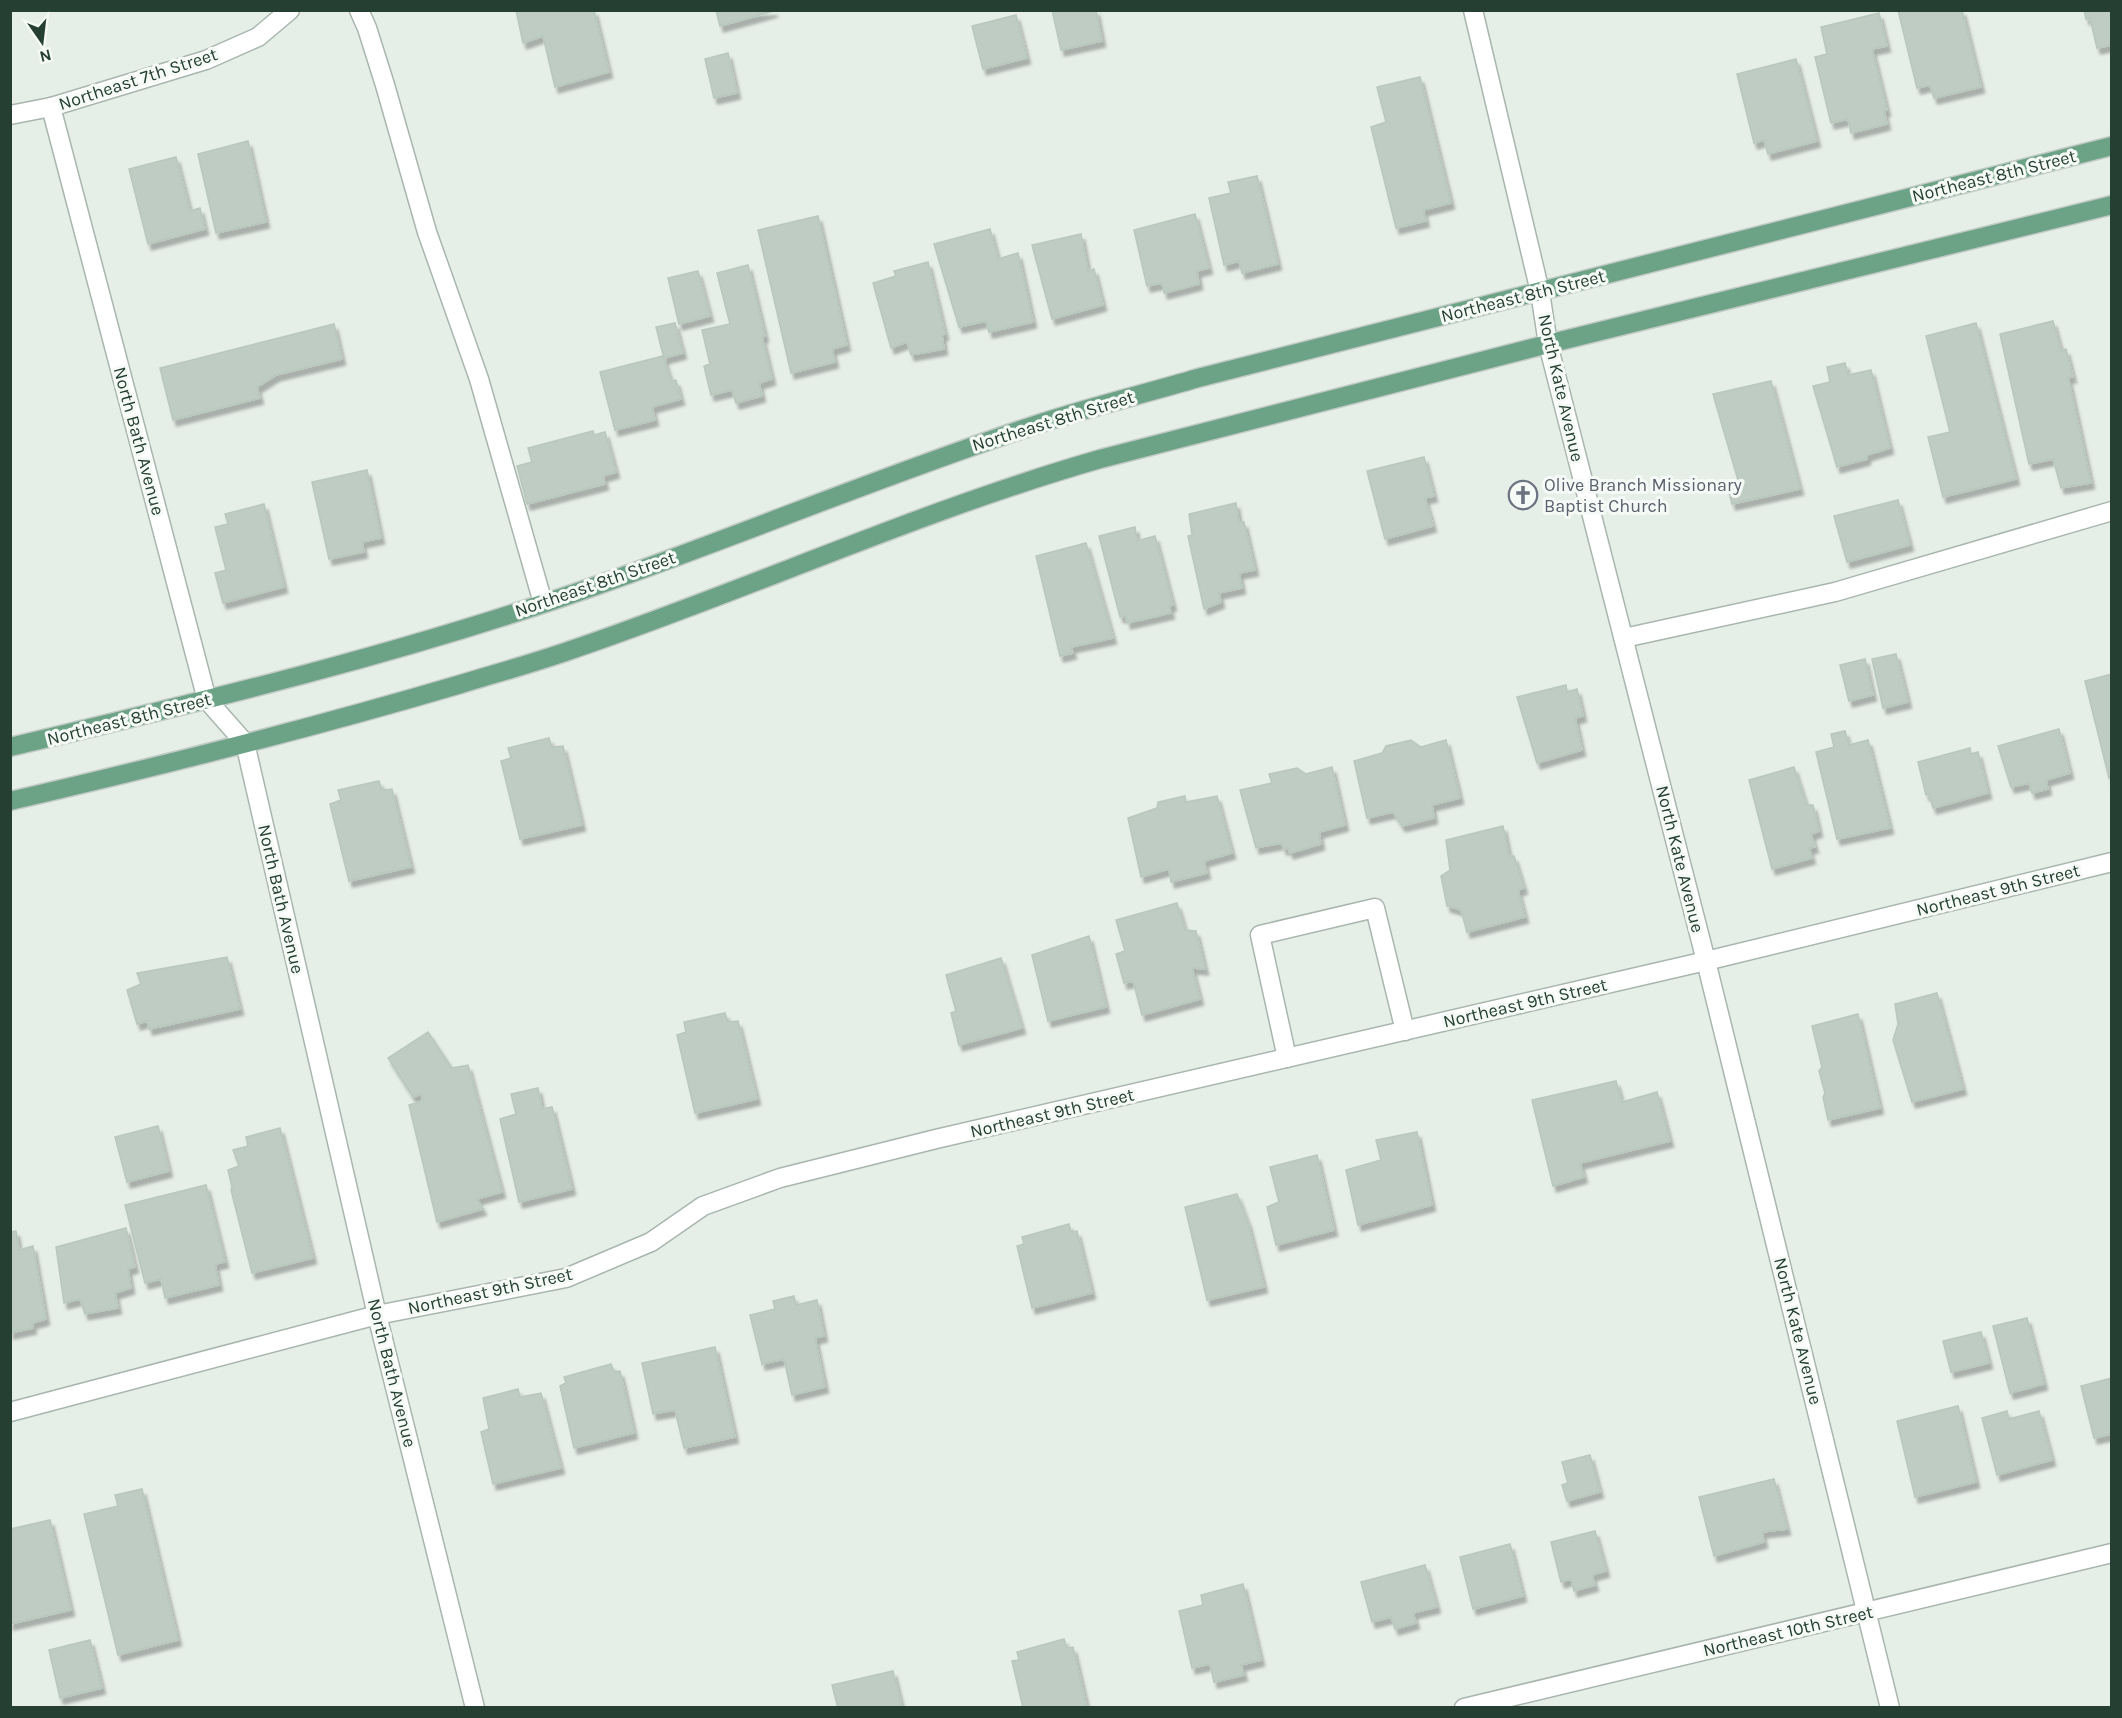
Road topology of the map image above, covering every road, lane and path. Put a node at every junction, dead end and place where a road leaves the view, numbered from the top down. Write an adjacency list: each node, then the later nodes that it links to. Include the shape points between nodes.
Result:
1 (290, 10): 4 (street, Northeast 7th Street, via 258,37 206,60)
2 (359, 10): 11 (street, via 386,85 427,232 479,379)
3 (1473, 10): 8 (street, North Kate Avenue)
4 (51, 107): 5 (street, Northeast 7th Street); 13 (street, North Bath Avenue)
5 (10, 115)
6 (2112, 146): 8 (main road, Northeast 8th Street)
7 (2112, 205): 9 (main road)
8 (1540, 292): 9 (street, North Kate Avenue); 11 (main road, Northeast 8th Street, via 1198,378 1038,423)
9 (1548, 344): 12 (street, North Kate Avenue); 14 (main road, via 1044,475 568,651)
10 (2112, 511): 12 (street, via 1835,592)
11 (543, 603): 13 (main road, Northeast 8th Street, via 371,656)
12 (1624, 638): 18 (street, North Kate Avenue)
13 (207, 700): 14 (street, North Bath Avenue); 15 (main road, Northeast 8th Street)
14 (245, 743): 16 (main road); 21 (street, North Bath Avenue)
15 (10, 747)
16 (10, 801)
17 (2112, 862): 18 (street, Northeast 9th Street)
18 (1706, 961): 19 (street, Northeast 9th Street); 24 (street, North Kate Avenue)
19 (1405, 1031): 20 (street, Northeast 9th Street); 20 (street, via 1375,908 1260,935)
20 (1287, 1058): 21 (street, Northeast 9th Street, via 780,1178 703,1206 651,1242 567,1278)
21 (377, 1315): 22 (street, Northeast 9th Street); 25 (street, North Bath Avenue)
22 (10, 1412)
23 (2112, 1553): 24 (street, Northeast 10th Street)
24 (1867, 1612): 26 (street, Northeast 10th Street); 27 (street, North Kate Avenue)
25 (475, 1707)
26 (1464, 1707)
27 (1890, 1707)

